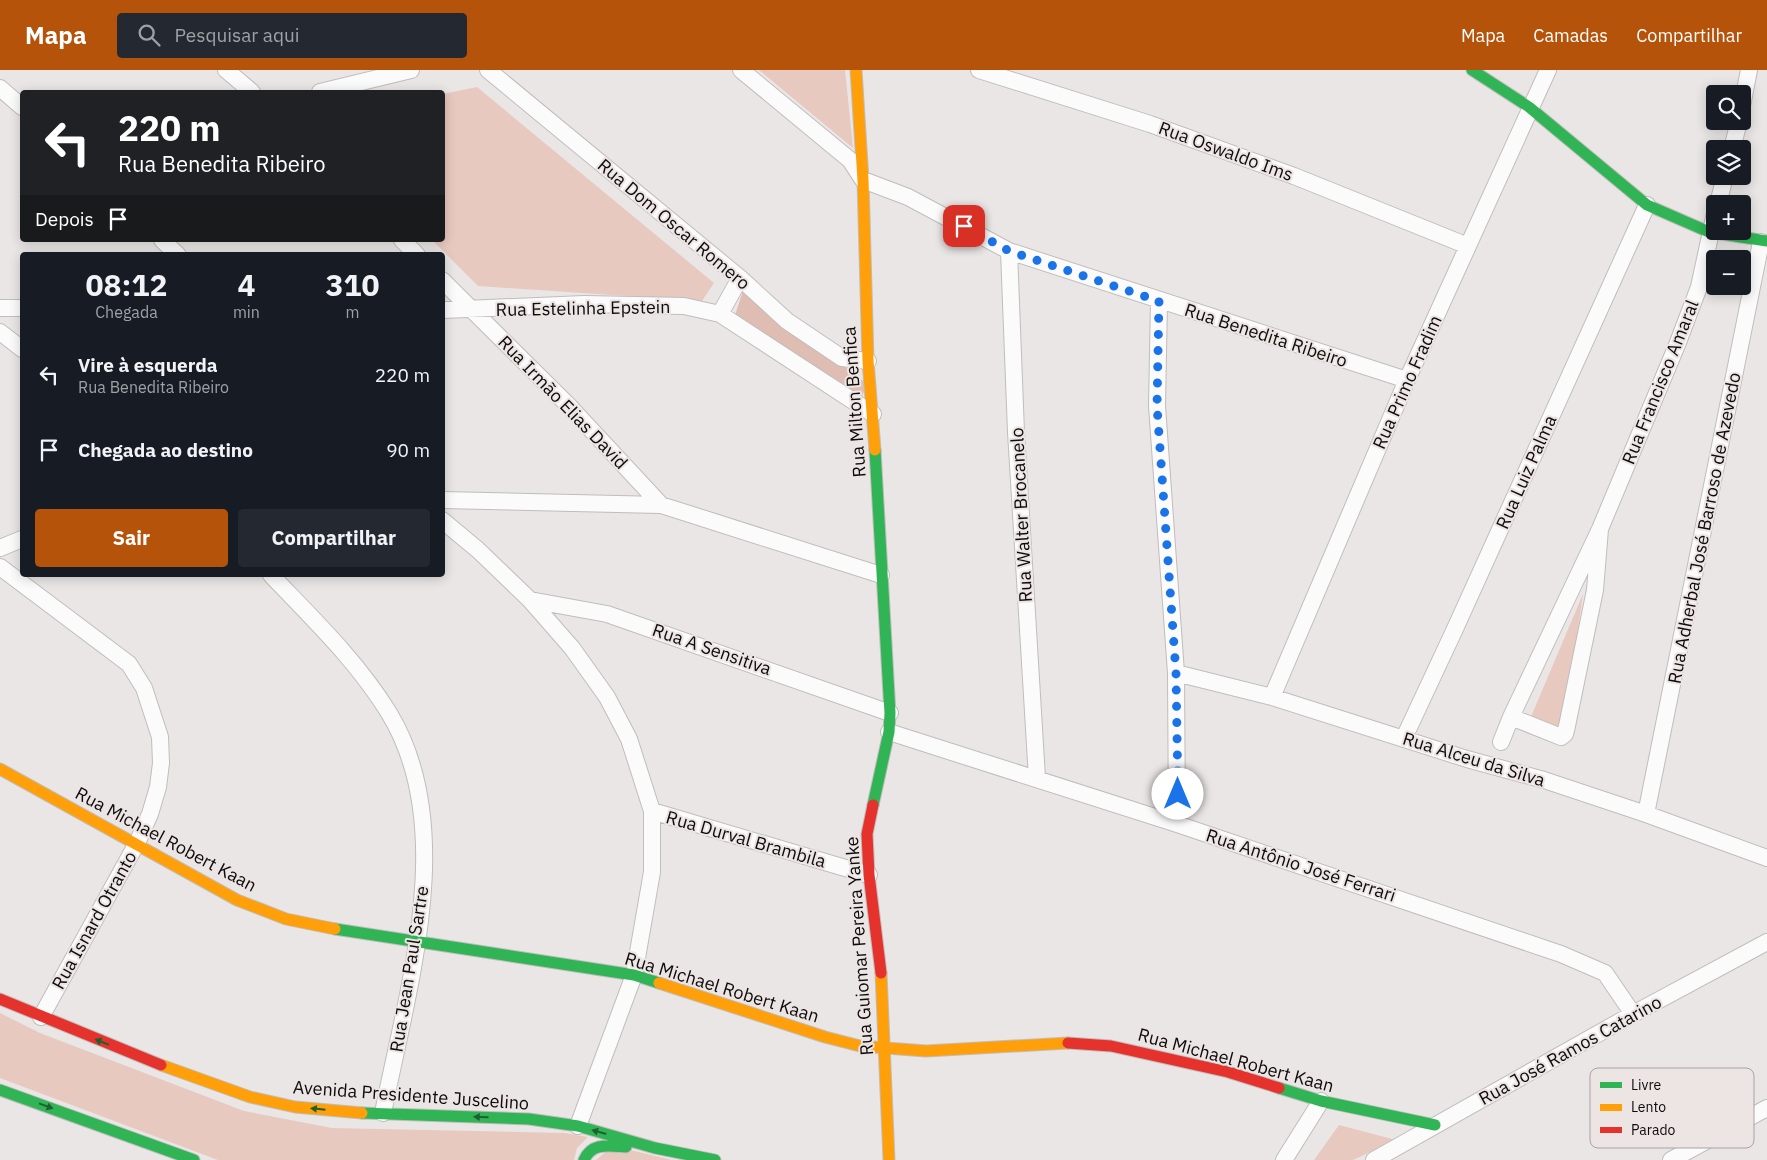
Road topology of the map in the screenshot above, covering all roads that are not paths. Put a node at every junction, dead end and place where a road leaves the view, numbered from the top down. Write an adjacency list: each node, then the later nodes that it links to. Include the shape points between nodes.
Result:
1 (226, 70): 12 (street)
2 (411, 70): 13 (street)
3 (488, 70): 28 (street, Rua Dom Oscar Romero)
4 (742, 70): 16 (street, via 850,160)
5 (856, 70): 16 (street, Rua Milton Benfica)
6 (979, 70): 24 (street, Rua Oswaldo Ims, via 1150,124 1294,176)
7 (1472, 70): 15 (street)
8 (1548, 70): 15 (street, Rua Primo Fradim)
9 (1750, 70): 10 (street)
10 (1747, 85)
11 (0, 88): 14 (street)
12 (250, 90)
13 (328, 90)
14 (20, 105)
15 (1529, 107): 17 (street); 24 (street, Rua Primo Fradim)
16 (863, 180): 25 (street, Rua Benedita Ribeiro, via 908,197); 38 (street, Rua Milton Benfica)
17 (1647, 205): 18 (street); 56 (street, Rua Luiz Palma)
18 (1706, 230)
19 (1751, 239): 21 (street)
20 (1708, 240): 44 (street, Rua Francisco Amaral, via 1699,287)
21 (1764, 241): 61 (street, Rua Adherbal José Barroso de Azevedo)
22 (164, 242): 26 (street)
23 (404, 242): 27 (street)
24 (1468, 246): 39 (street, Rua Primo Fradim)
25 (1009, 251): 30 (street, Rua Benedita Ribeiro); 59 (street, Rua Walter Brocanelo)
26 (175, 252)
27 (414, 252)
28 (740, 278): 35 (street); 38 (street, Rua Dom Oscar Romero, via 787,321 842,358)
29 (445, 283): 34 (street, Rua Irmão Elias David)
30 (1159, 301): 39 (street, Rua Benedita Ribeiro); 51 (street, via 1157,406)
31 (0, 308): 32 (street)
32 (20, 308)
33 (445, 310): 34 (street, Rua Estelinha Epstein)
34 (473, 310): 35 (street, Rua Estelinha Epstein, via 584,304 684,306); 42 (street, Rua Irmão Elias David, via 570,406)
35 (720, 314): 40 (street, Rua Estelinha Epstein)
36 (0, 332): 37 (street)
37 (20, 347)
38 (868, 361): 40 (street, Rua Milton Benfica)
39 (1407, 380): 52 (street, Rua Primo Fradim)
40 (873, 414): 48 (street, Rua Milton Benfica)
41 (445, 500): 42 (street)
42 (661, 505): 48 (street)
43 (445, 522): 50 (street)
44 (1600, 529): 54 (street, Rua Francisco Amaral); 54 (street, Rua Francisco Amaral, via 1595,590 1565,734 1561,737)
45 (20, 540): 46 (street)
46 (0, 548)
47 (0, 567): 63 (street, Rua Isnard Otranto, via 129,664 144,688 160,737 162,763 156,796)
48 (881, 575): 53 (street, Rua Milton Benfica)
49 (273, 577): 66 (street, Rua Jean Paul Sartre, via 357,665 404,742 417,785 426,849)
50 (530, 600): 53 (street, Rua A Sensitiva, via 608,614); 60 (street, via 572,648 608,697 628,739)
51 (1176, 673): 52 (street, Rua Alceu da Silva); 62 (street)
52 (1272, 697): 56 (street, Rua Alceu da Silva)
53 (890, 713): 55 (street, Rua Milton Benfica)
54 (1511, 717): 57 (street, Rua Francisco Amaral)
55 (889, 732): 59 (street, Rua Antônio José Ferrari); 65 (street, Rua Guiomar Pereira Yanke, via 867,834)
56 (1404, 738): 61 (street, Rua Alceu da Silva)
57 (1501, 742)
58 (0, 769): 63 (street, Rua Michael Robert Kaan)
59 (1037, 778): 62 (street, Rua Antônio José Ferrari)
60 (652, 811): 65 (street, Rua Durval Brambila); 68 (street, via 652,872)
61 (1646, 814): 64 (street, Rua Alceu da Silva)
62 (1177, 824): 70 (street, Rua Antônio José Ferrari, via 1562,954 1605,972)
63 (136, 843): 66 (street, Rua Michael Robert Kaan, via 237,900 286,919); 71 (street, Rua Isnard Otranto)
64 (1767, 858)
65 (869, 875): 72 (street, Rua Guiomar Pereira Yanke, via 880,961)
66 (417, 940): 68 (street, Rua Michael Robert Kaan); 76 (street, Rua Jean Paul Sartre)
67 (1767, 942): 70 (street, Rua José Ramos Catarino)
68 (634, 975): 72 (street, Rua Michael Robert Kaan, via 825,1037); 79 (street)
69 (0, 999): 71 (street, Avenida Presidente Juscelino)
70 (1633, 1014): 78 (street, Rua José Ramos Catarino)
71 (41, 1017): 76 (street, Avenida Presidente Juscelino, one-way to 71, via 295,1107 250,1097)
72 (883, 1048): 74 (street, Rua Michael Robert Kaan, via 926,1051 1070,1043 1111,1046 1228,1072); 85 (street, Rua Guiomar Pereira Yanke)
73 (0, 1090): 82 (street, one-way to 82)
74 (1322, 1101): 78 (street, Rua Michael Robert Kaan); 86 (street)
75 (1767, 1108): 77 (street)
76 (383, 1113): 79 (street, Avenida Presidente Juscelino, one-way to 76, via 530,1119)
77 (1754, 1115)
78 (1435, 1125): 87 (street, Rua José Ramos Catarino)
79 (578, 1126): 80 (street, Avenida Presidente Juscelino, one-way to 79)
80 (655, 1148): 83 (street, via 600,1145 588,1151); 84 (street, Avenida Presidente Juscelino)
81 (1693, 1148): 88 (street)
82 (194, 1160)
83 (584, 1160)
84 (715, 1160)
85 (889, 1160)
86 (1284, 1160)
87 (1374, 1160)
88 (1671, 1160)

